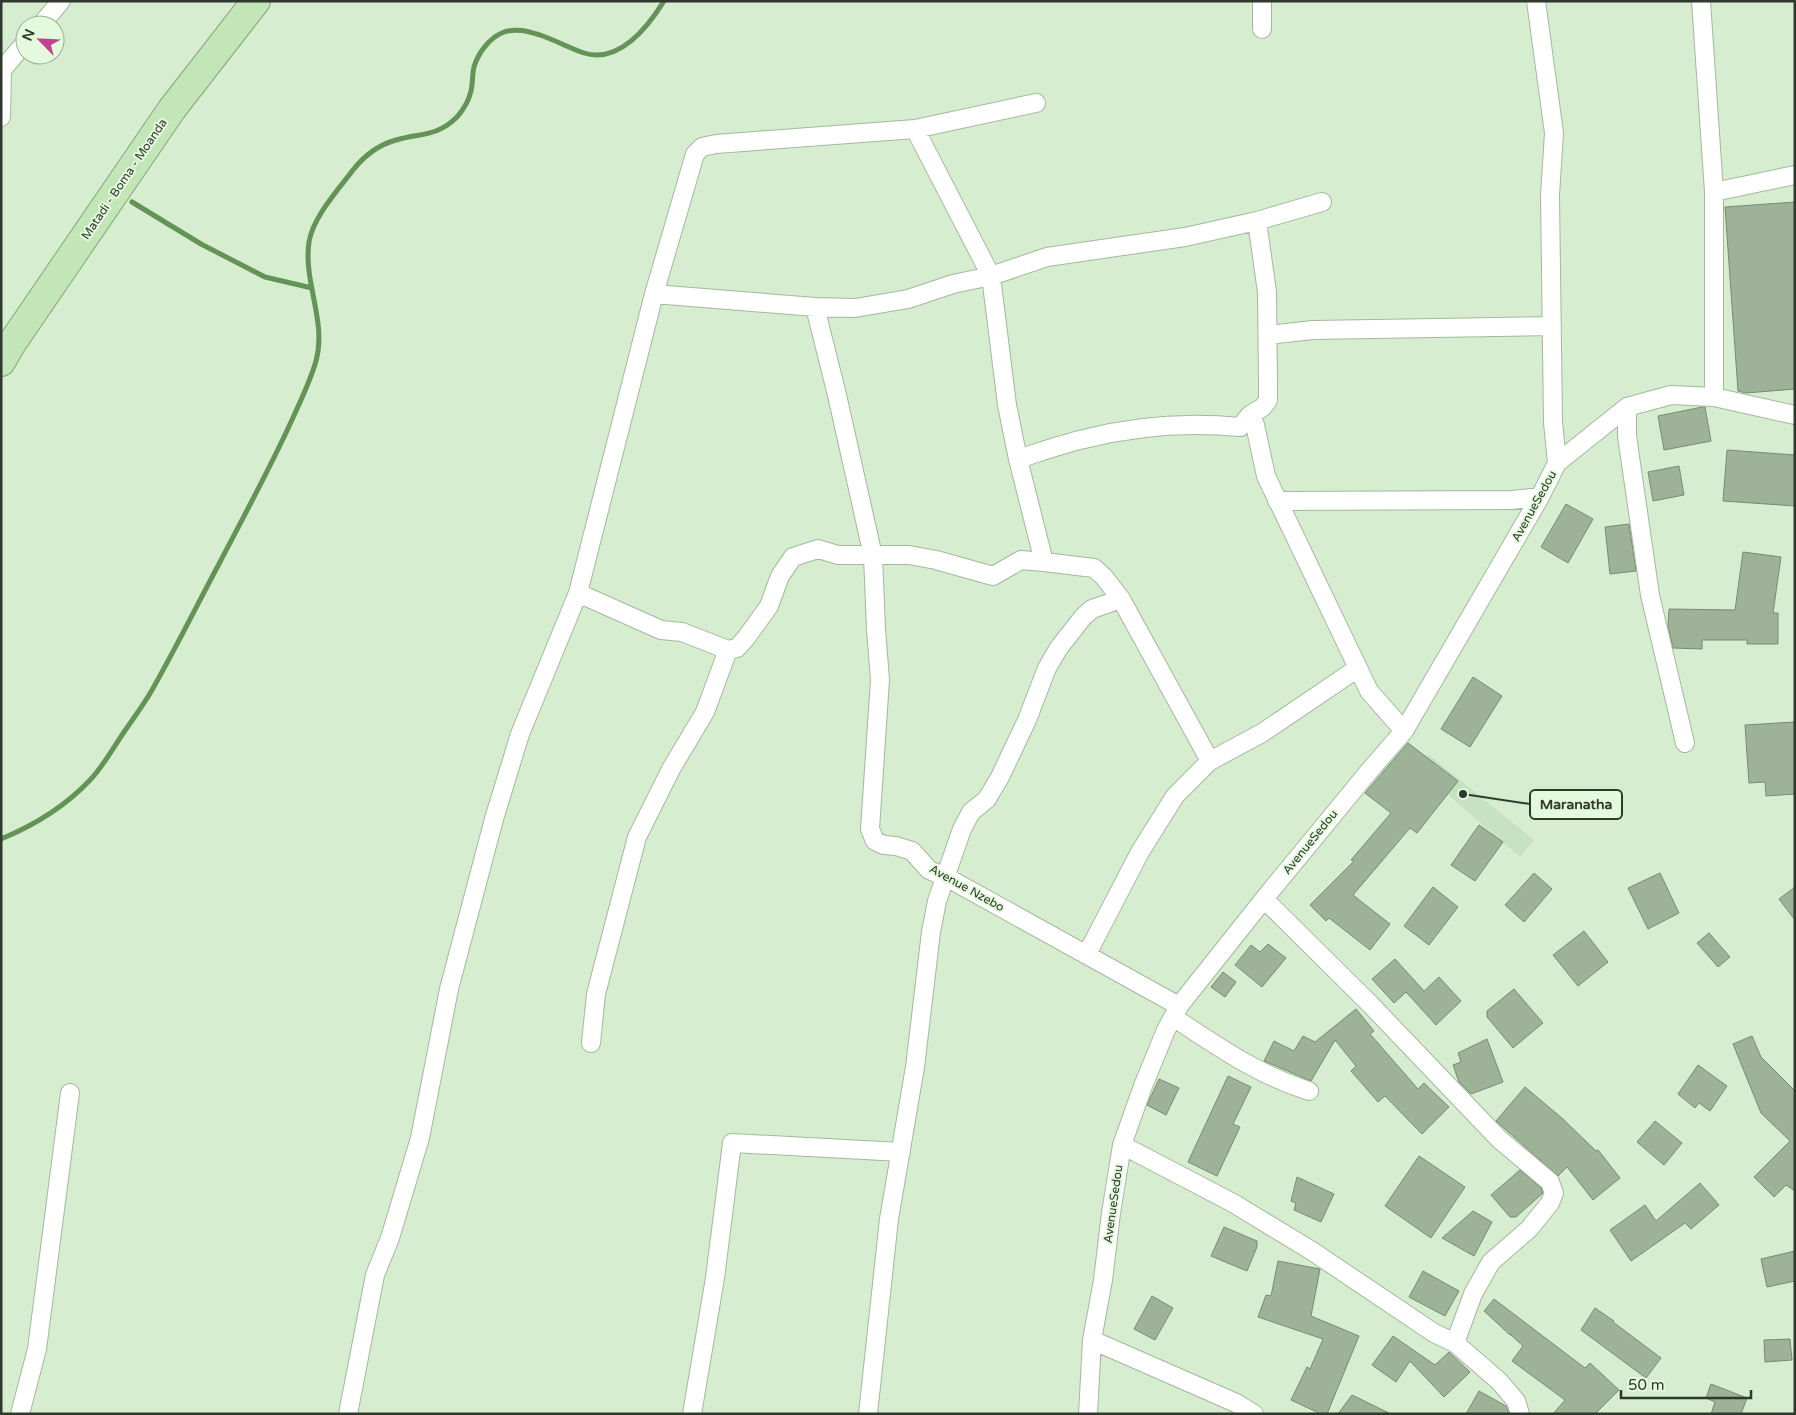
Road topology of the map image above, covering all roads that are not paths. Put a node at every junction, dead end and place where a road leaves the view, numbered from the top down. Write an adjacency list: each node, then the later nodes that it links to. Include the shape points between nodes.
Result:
1 (61, 1): 6 (street)
2 (256, 1): 22 (highway, Matadi - Boma - Moanda, via 172,109)
3 (1262, 1): 7 (street)
4 (1536, 1): 20 (street, via 1554,133 1550,196)
5 (1701, 1): 14 (street)
6 (49, 15)
7 (1262, 29)
8 (15, 55): 9 (street)
9 (1, 71): 11 (street)
10 (1036, 103): 12 (street)
11 (1, 117)
12 (915, 129): 17 (street); 18 (street, via 702,147 691,164)
13 (1795, 175): 14 (street)
14 (1714, 192): 23 (street)
15 (1322, 202): 16 (street)
16 (1257, 222): 17 (street, via 1185,237 1047,257); 21 (street, via 1267,292)
17 (990, 276): 19 (street, via 855,308); 27 (street, via 1007,405)
18 (654, 294): 19 (street); 33 (street)
19 (814, 307): 31 (street)
20 (1552, 326): 21 (street, via 1313,330); 28 (street, via 1553,422)
21 (1268, 335): 25 (street, via 1268,400)
22 (1, 362)
23 (1714, 397): 24 (street, AvenueSedou, via 1671,395); 26 (street, AvenueSedou)
24 (1627, 406): 28 (street, AvenueSedou); 38 (street, via 1627,436 1650,596)
25 (1250, 415): 27 (street, via 1240,427 1209,424 1153,427 1084,439); 30 (street, via 1266,476)
26 (1795, 415)
27 (1018, 459): 32 (street)
28 (1557, 463): 29 (street, AvenueSedou)
29 (1540, 497): 30 (street, via 1512,500); 37 (street, AvenueSedou)
30 (1277, 501): 36 (street)
31 (873, 556): 32 (street, via 909,555 993,576 1021,560); 35 (street, via 818,549 793,557 780,576 761,618 737,648); 40 (street, Avenue Nzebo, via 880,680 870,829 875,841 912,851 929,870)
32 (1044, 562): 34 (street, via 1094,568)
33 (578, 593): 35 (street, via 661,630 682,632); 52 (street, via 520,734 494,819 449,989 420,1138 390,1238 375,1275)
34 (1121, 599): 39 (street); 40 (street, via 1092,609 1058,649 1000,777 987,798 971,812 962,829)
35 (728, 650): 44 (street, via 706,712 671,769 637,837 596,994)
36 (1358, 668): 37 (street, via 1369,691); 39 (street, via 1262,733)
37 (1404, 731): 41 (street, AvenueSedou)
38 (1685, 743)
39 (1210, 761): 42 (street, via 1175,796 1140,852)
40 (946, 877): 42 (street, Avenue Nzebo); 48 (street, via 931,932)
41 (1264, 899): 43 (street, AvenueSedou); 50 (street, via 1370,1004 1499,1140 1550,1182 1554,1193 1550,1203 1529,1230 1491,1262 1473,1294)
42 (1087, 954): 43 (street, Avenue Nzebo)
43 (1176, 1012): 45 (street, Avenue Nzebo, via 1232,1057 1285,1084); 47 (street, AvenueSedou, via 1143,1086)
44 (591, 1043)
45 (1308, 1091)
46 (70, 1093): 51 (street, via 37,1349)
47 (1122, 1144): 49 (street, AvenueSedou); 50 (street, via 1232,1202)
48 (901, 1152): 53 (street, via 732,1143 715,1278); 54 (street, via 890,1219)
49 (1092, 1340): 55 (street, AvenueSedou); 56 (street, via 1236,1402)
50 (1454, 1344): 57 (street, via 1499,1381 1516,1401)
51 (20, 1414)
52 (348, 1414)
53 (692, 1414)
54 (868, 1414)
55 (1088, 1414)
56 (1254, 1414)
57 (1520, 1414)

